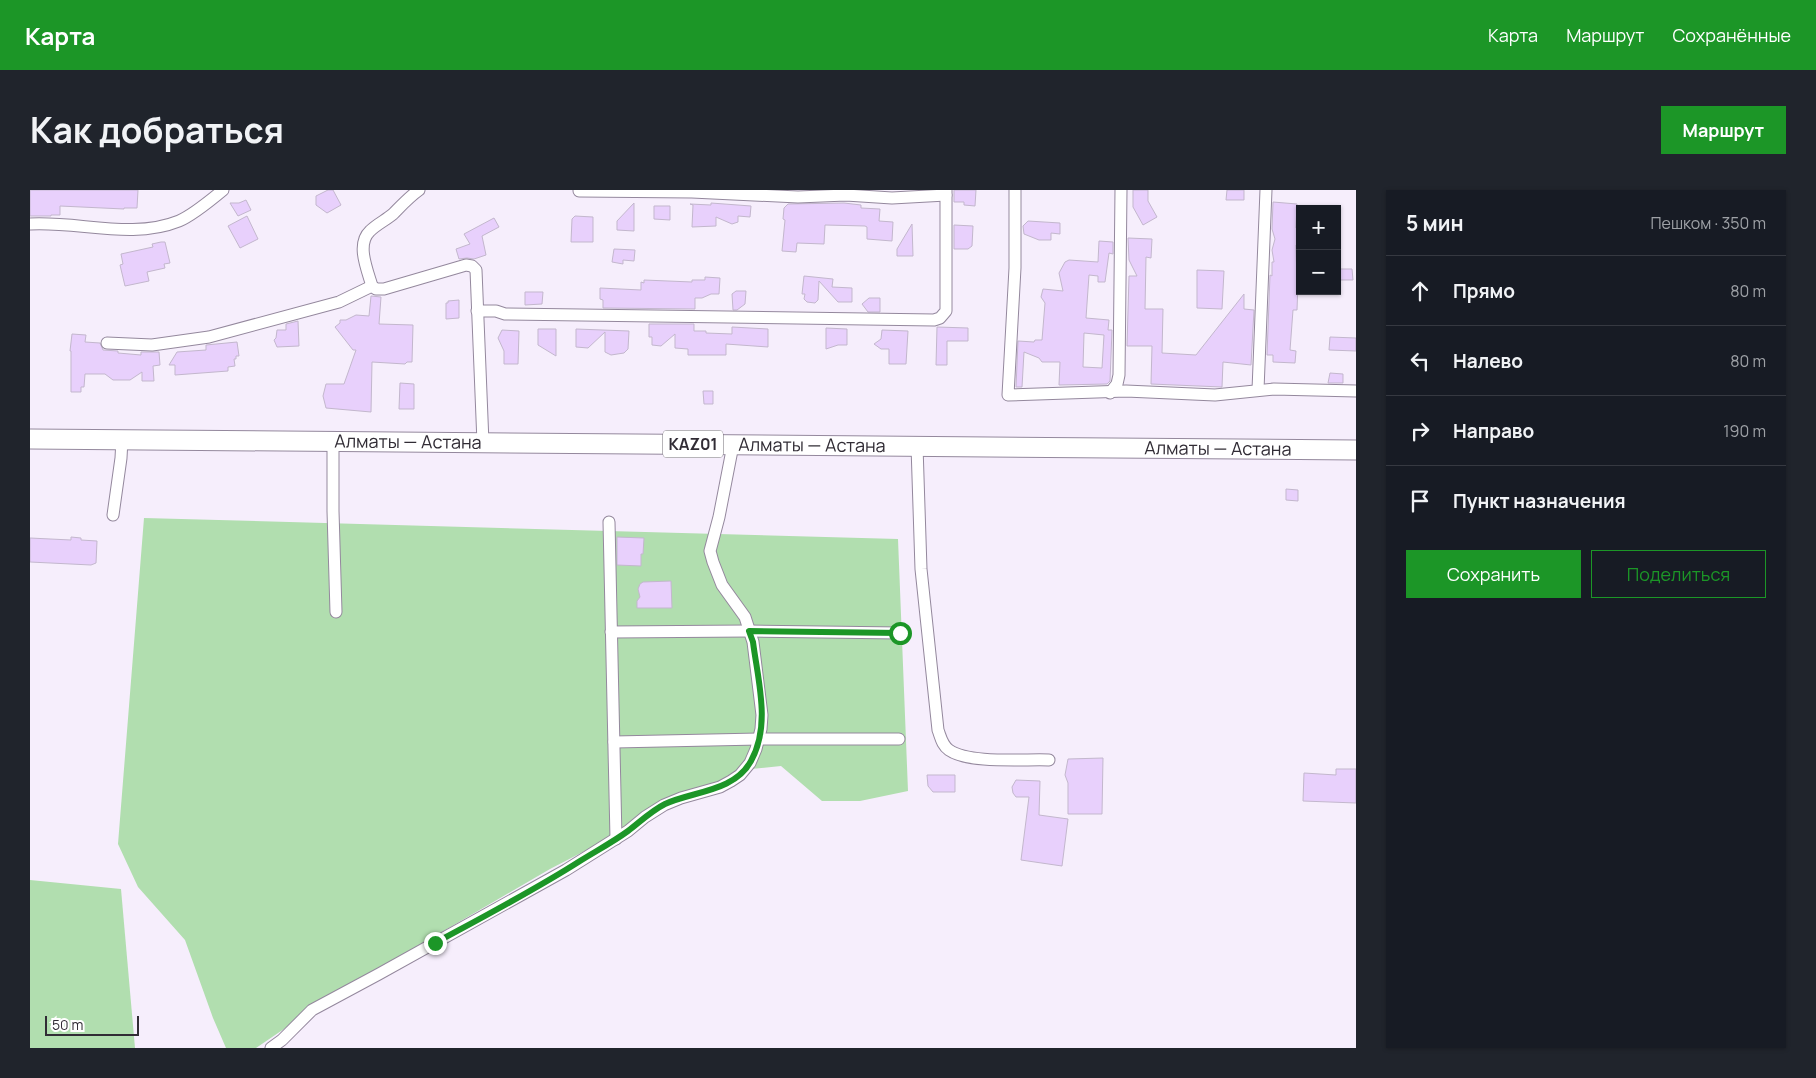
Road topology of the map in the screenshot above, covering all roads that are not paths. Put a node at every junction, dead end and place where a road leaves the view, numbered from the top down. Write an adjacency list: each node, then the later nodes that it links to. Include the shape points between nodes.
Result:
1 (222, 190): 8 (street, via 181,220 159,228 135,231)
2 (418, 190): 9 (street, via 364,238 363,252)
3 (1015, 190): 14 (street, via 1014,294 1008,395)
4 (1121, 190): 14 (street, via 1119,376)
5 (1266, 190): 12 (street)
6 (580, 191): 7 (street, via 892,198)
7 (946, 193): 10 (street, via 946,312 934,320)
8 (30, 224)
9 (372, 286): 10 (street, via 384,290 472,266 476,270); 11 (street, via 339,302 209,338 152,345)
10 (477, 311): 18 (street)
11 (107, 343)
12 (1258, 390): 13 (street); 14 (street, via 1214,395)
13 (1356, 391)
14 (1110, 393)
15 (30, 439): 16 (highway, Алматы — Астана / KАZ01)
16 (122, 440): 17 (highway, Алматы — Астана / KАZ01); 22 (street)
17 (333, 441): 18 (highway, Алматы — Астана / KАZ01); 24 (street)
18 (483, 442): 19 (highway, Алматы — Астана / KАZ01)
19 (733, 445): 20 (highway, Алматы — Астана / KАZ01); 25 (street, via 710,551 722,585 745,617)
20 (916, 446): 21 (highway, Алматы — Астана / KАZ01); 31 (street, via 921,569 938,730 943,743 963,757)
21 (1356, 450)
22 (113, 515)
23 (609, 522): 26 (street)
24 (336, 612)
25 (749, 631): 26 (street); 27 (street); 29 (street, via 760,693)
26 (611, 632): 30 (street)
27 (900, 633)
28 (899, 738): 29 (street)
29 (759, 739): 30 (street); 32 (street, via 750,763 740,775 720,787 664,805)
30 (614, 742): 32 (street)
31 (1049, 760)
32 (616, 839): 33 (street, via 566,870 312,1010)
33 (271, 1048)

